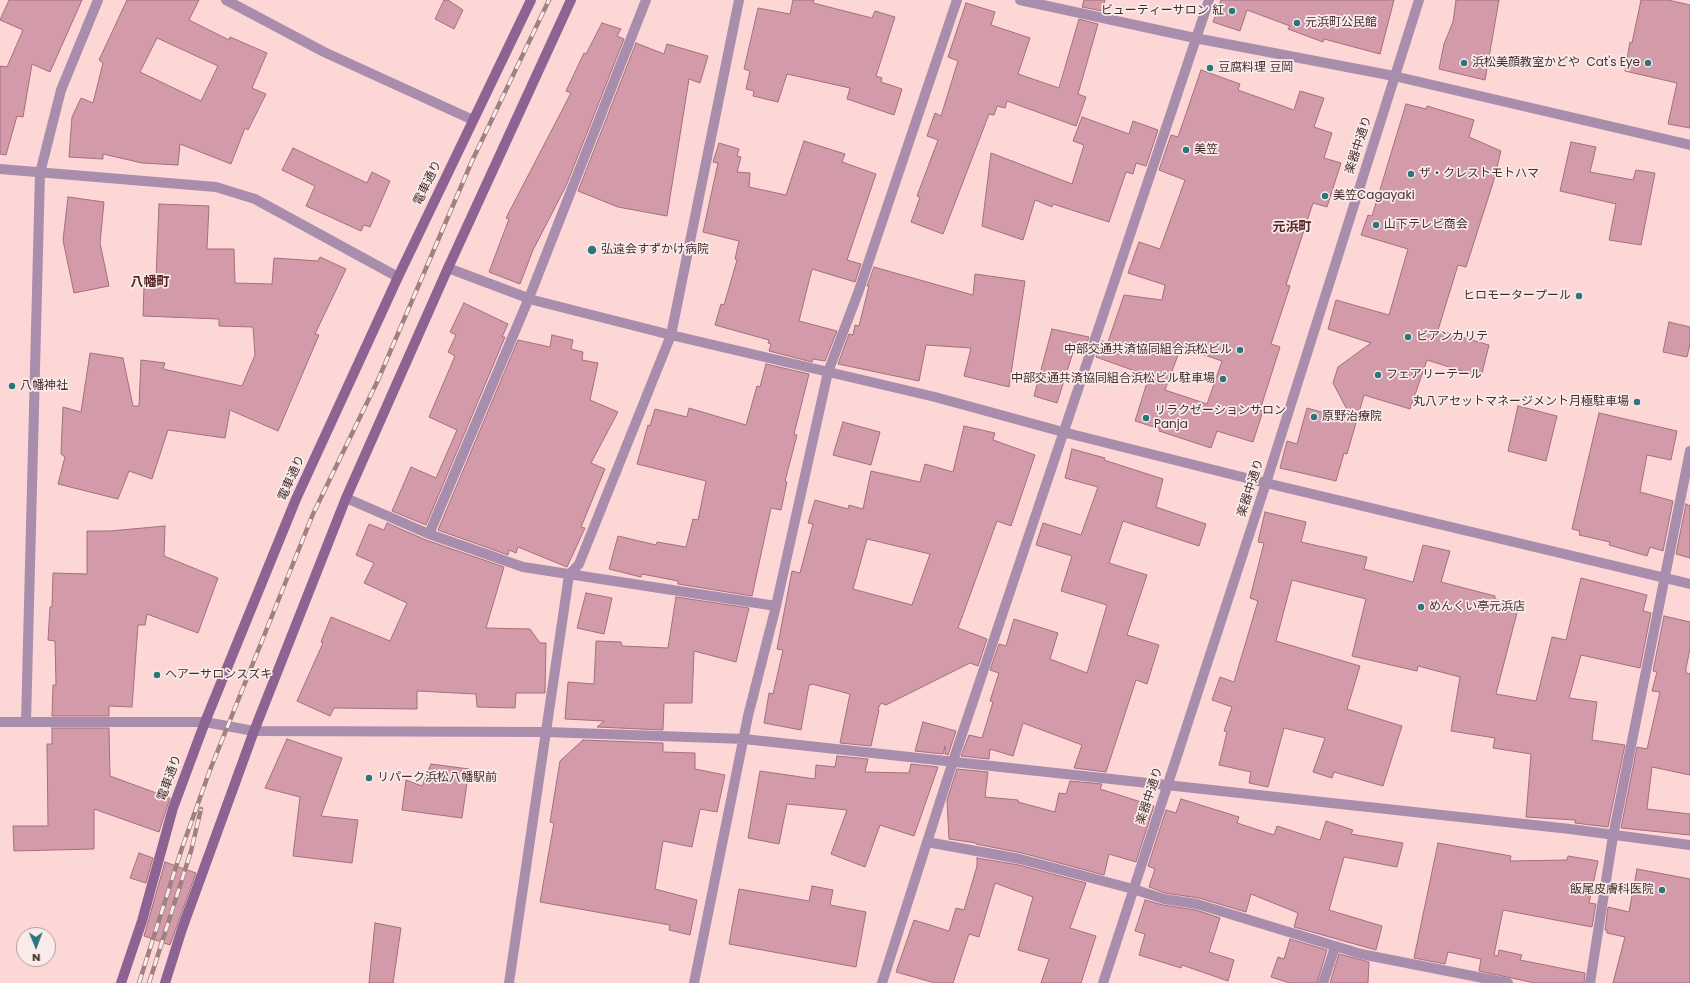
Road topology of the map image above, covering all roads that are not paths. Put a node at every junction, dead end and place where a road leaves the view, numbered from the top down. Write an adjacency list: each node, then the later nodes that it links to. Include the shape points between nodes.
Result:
1 (98, 0): 16 (street, via 61,90)
2 (226, 0): 13 (street, via 324,52)
3 (531, 0): 13 (street, 電車通り)
4 (571, 0): 17 (street)
5 (646, 0): 19 (street)
6 (739, 0): 20 (street)
7 (957, 0): 21 (street, via 858,293)
8 (1020, 0): 11 (street)
9 (1209, 0): 11 (street)
10 (1419, 0): 12 (street, 楽器中通り)
11 (1195, 38): 12 (street); 22 (street)
12 (1394, 76): 14 (street); 24 (street, 楽器中通り)
13 (473, 120): 18 (street, 電車通り)
14 (1690, 145)
15 (0, 169): 16 (street)
16 (40, 173): 18 (street, via 216,187 255,199); 32 (street)
17 (448, 268): 19 (street); 25 (street)
18 (398, 276): 33 (street, 電車通り, via 296,499)
19 (529, 298): 20 (street); 26 (street)
20 (671, 335): 21 (street); 27 (street, via 579,564)
21 (828, 372): 22 (street); 30 (street)
22 (1063, 432): 24 (street); 37 (street)
23 (1690, 451): 28 (street)
24 (1266, 483): 28 (street); 38 (street, 楽器中通り)
25 (346, 498): 26 (street); 34 (street)
26 (429, 534): 27 (street, via 523,566)
27 (569, 575): 30 (street); 35 (street)
28 (1664, 578): 29 (street); 39 (street)
29 (1690, 584)
30 (776, 606): 36 (street)
31 (0, 722): 32 (street)
32 (26, 722): 33 (street)
33 (205, 722): 34 (street); 44 (street, 電車通り, via 173,808 142,921)
34 (254, 731): 35 (street); 45 (street)
35 (546, 732): 36 (street); 46 (street)
36 (744, 739): 37 (street); 47 (street)
37 (953, 761): 38 (street); 40 (street)
38 (1167, 785): 39 (street, via 1570,828); 42 (street, 楽器中通り)
39 (1613, 836): 41 (street); 52 (street)
40 (927, 842): 42 (street, via 1020,859); 48 (street)
41 (1690, 845)
42 (1133, 889): 43 (street, via 1164,899 1197,904); 49 (street, 楽器中通り)
43 (1335, 947): 50 (street); 51 (street)
44 (121, 983)
45 (165, 983)
46 (509, 983)
47 (694, 983)
48 (882, 983)
49 (1103, 983)
50 (1323, 983)
51 (1508, 983)
52 (1590, 983)

